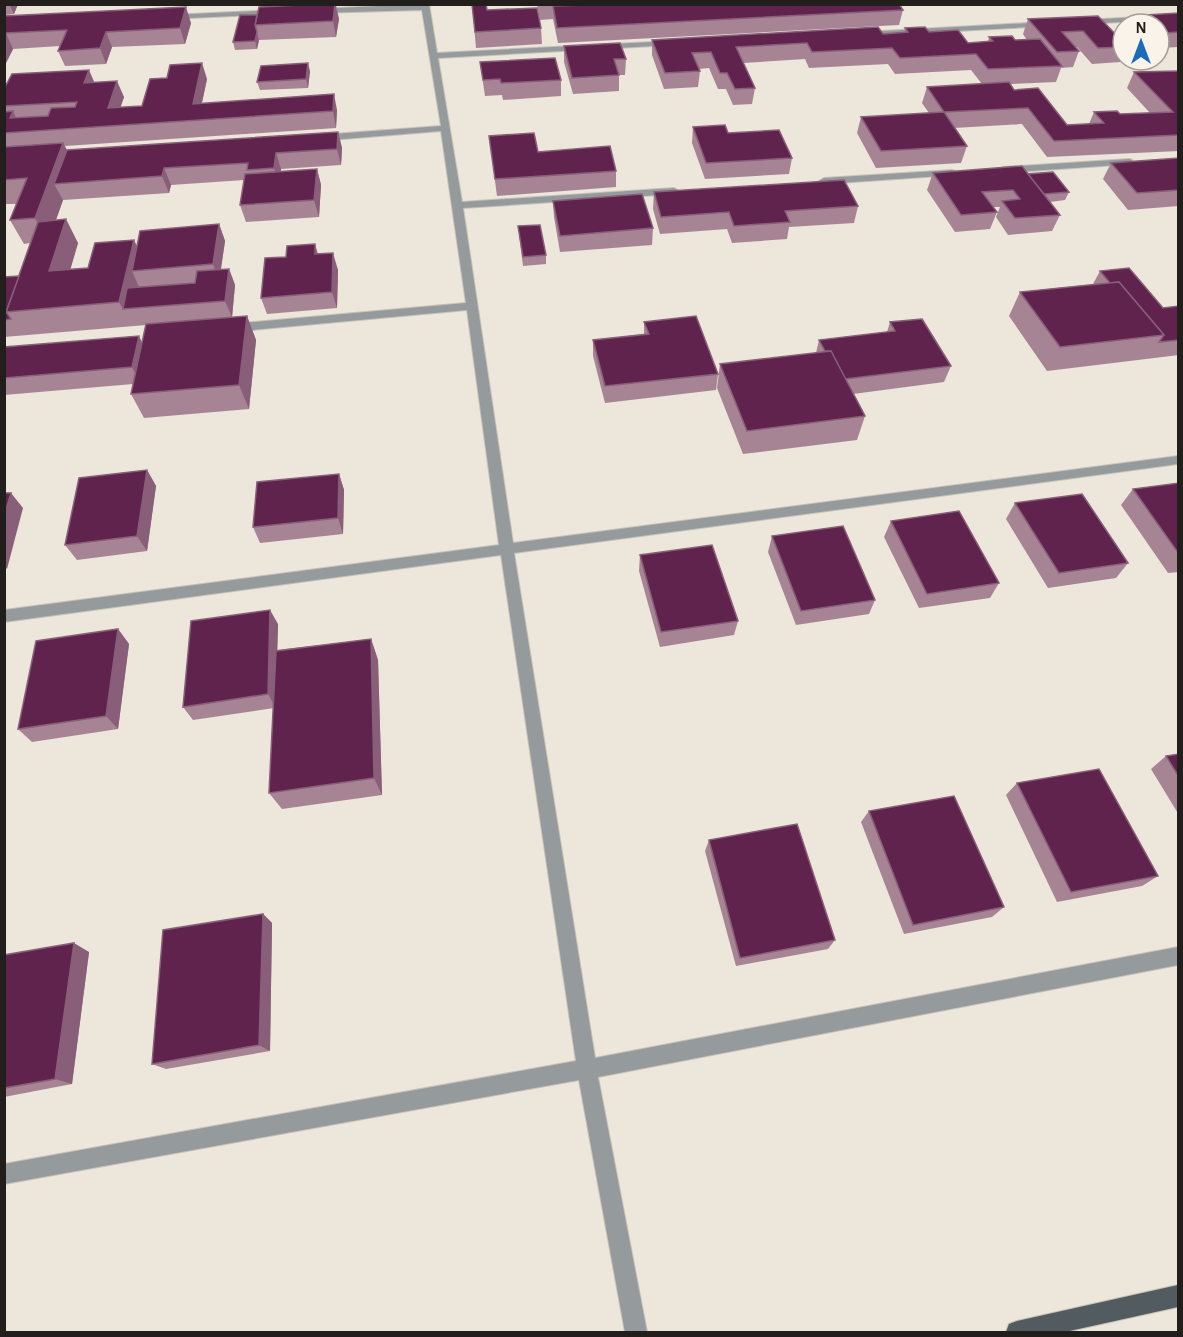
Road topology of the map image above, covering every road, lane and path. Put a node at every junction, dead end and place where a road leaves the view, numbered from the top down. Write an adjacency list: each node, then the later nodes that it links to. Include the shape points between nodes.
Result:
1 (425, 6): 2 (street); 10 (street)
2 (302, 11)
3 (291, 12): 4 (street)
4 (160, 17)
5 (1179, 18): 6 (street)
6 (1072, 23)
7 (1060, 24): 8 (street)
8 (860, 34)
9 (682, 43): 10 (street)
10 (435, 56): 11 (street)
11 (446, 128): 12 (street); 18 (street)
12 (303, 139)
13 (1143, 161): 14 (street)
14 (990, 171)
15 (966, 172): 16 (street)
16 (813, 182)
17 (683, 190): 18 (street)
18 (458, 205): 19 (street)
19 (473, 306): 20 (street); 22 (street)
20 (215, 330)
21 (1179, 460): 22 (street)
22 (507, 550): 23 (street); 25 (street)
23 (4, 616)
24 (1179, 956): 25 (street)
25 (587, 1069): 26 (street); 28 (street)
26 (4, 1174)
27 (1179, 1296): 29 (main road)
28 (636, 1332)
29 (1017, 1332)

